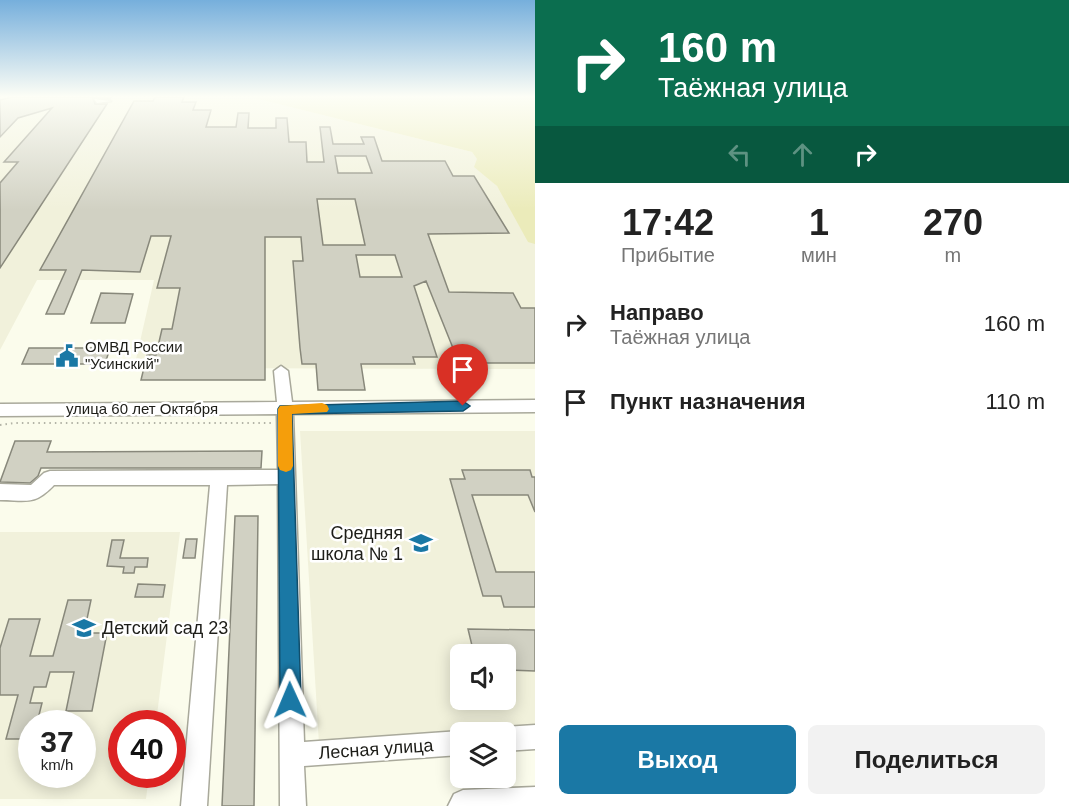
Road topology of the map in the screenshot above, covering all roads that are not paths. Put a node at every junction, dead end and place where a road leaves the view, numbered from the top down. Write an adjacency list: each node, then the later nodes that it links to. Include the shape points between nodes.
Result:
1 (281, 371): 3 (street)
2 (535, 406): 3 (street, улица 60 лет Октября)
3 (280, 416): 4 (street, улица 60 лет Октября); 5 (street)
4 (2, 417)
5 (286, 477): 6 (street); 11 (street)
6 (219, 478): 7 (street, via 50,478 35,493); 13 (street)
7 (0, 492)
8 (516, 739): 9 (street)
9 (534, 740)
10 (450, 743): 11 (street, Лесная улица)
11 (292, 755): 14 (street)
12 (535, 800): 15 (street)
13 (194, 806)
14 (293, 806)
15 (461, 806)

